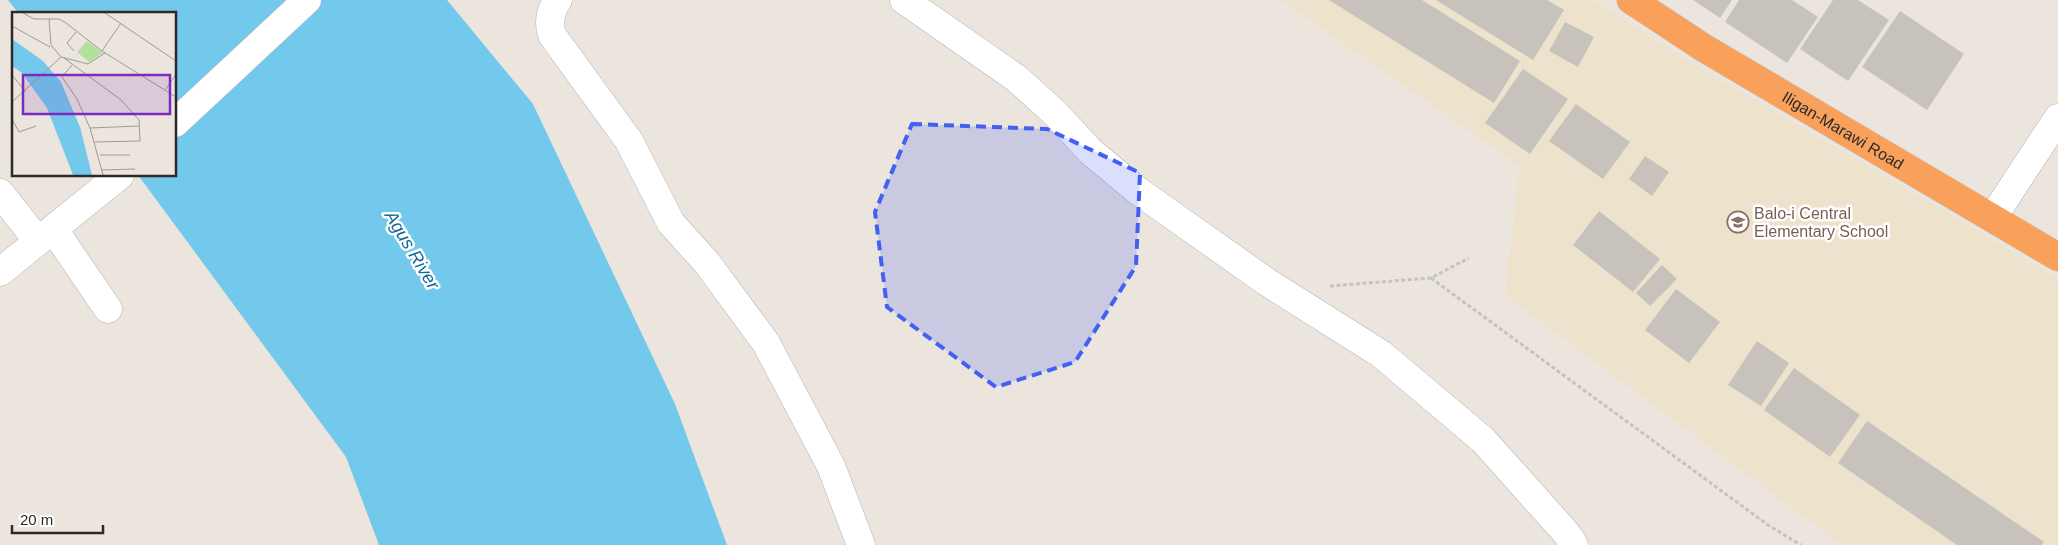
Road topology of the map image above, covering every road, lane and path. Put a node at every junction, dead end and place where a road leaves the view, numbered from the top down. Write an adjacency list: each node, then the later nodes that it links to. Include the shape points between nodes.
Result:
1 (307, 0): 6 (street)
2 (558, 0): 17 (street, via 551,12 549,26 552,35 629,141 671,223 707,263 766,343 831,466)
3 (904, 0): 18 (street, via 1016,78 1090,151 1138,191 1267,282 1381,354 1483,440)
4 (1631, 0): 9 (highway, Iligan-Marawi Road, via 1704,48)
5 (2058, 118): 9 (street)
6 (176, 122)
7 (115, 179): 10 (street)
8 (0, 193): 10 (street)
9 (1993, 218): 11 (highway, Iligan-Marawi Road)
10 (46, 236): 13 (street); 16 (street)
11 (2058, 256)
12 (1469, 258): 14 (path)
13 (0, 272)
14 (1431, 278): 15 (path); 19 (path, via 1768,525)
15 (1328, 286)
16 (108, 309)
17 (861, 545)
18 (1574, 545)
19 (1801, 545)

